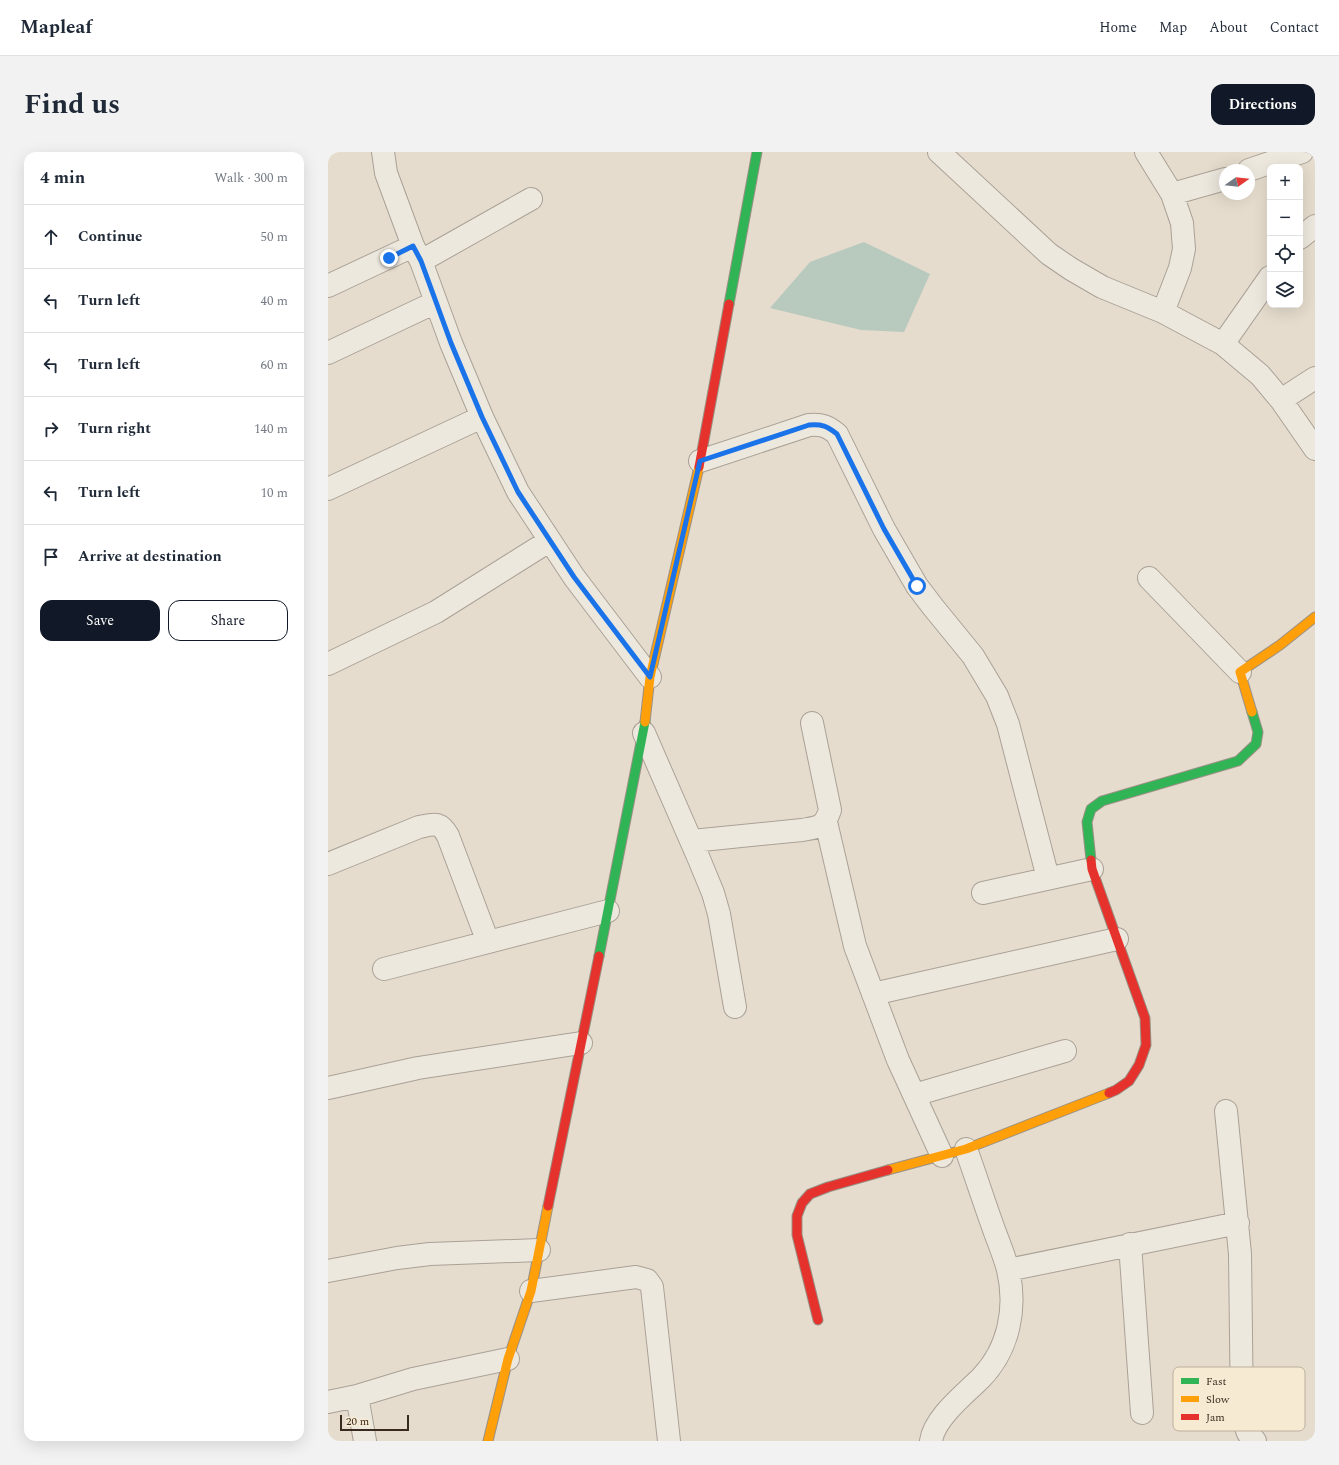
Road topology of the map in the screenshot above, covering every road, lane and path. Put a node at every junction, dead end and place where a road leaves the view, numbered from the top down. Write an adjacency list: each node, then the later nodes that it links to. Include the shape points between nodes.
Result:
1 (384, 152): 12 (street, via 386,173)
2 (757, 152): 23 (main road)
3 (939, 152): 16 (street, via 1049,254 1102,287)
4 (1146, 152): 8 (street)
5 (1302, 152): 6 (street)
6 (1255, 168)
7 (1219, 181): 8 (street)
8 (1172, 194): 16 (street, via 1182,223 1184,249 1180,268)
9 (531, 199): 12 (street)
10 (1315, 226): 11 (street)
11 (1302, 236)
12 (417, 254): 14 (street); 15 (street)
13 (1267, 281): 17 (street)
14 (328, 286)
15 (436, 302): 18 (street); 21 (street)
16 (1163, 312): 17 (street)
17 (1223, 344): 20 (street, via 1260,375)
18 (328, 353)
19 (1315, 378): 20 (street)
20 (1281, 400): 22 (street)
21 (482, 417): 24 (street); 25 (street, via 518,492)
22 (1315, 449)
23 (700, 461): 30 (main road); 37 (street, via 809,425 821,424 837,434 884,529 917,586 973,656 997,696 1008,724)
24 (328, 489)
25 (549, 541): 28 (street, via 436,612); 30 (street)
26 (1150, 578): 29 (street)
27 (1315, 617): 29 (main road, via 1280,646)
28 (328, 664)
29 (1240, 672): 36 (main road, via 1258,732 1256,744 1238,761 1102,801 1091,809 1087,822)
30 (650, 677): 32 (main road)
31 (812, 723): 33 (street, via 830,810)
32 (644, 733): 34 (street); 39 (main road)
33 (826, 822): 34 (street, via 818,827 802,830); 43 (street, via 855,946)
34 (692, 841): 44 (street, via 719,914)
35 (328, 864): 41 (street, via 419,827 439,825 448,836)
36 (1092, 869): 37 (street); 40 (main road)
37 (1048, 878): 38 (street)
38 (983, 894)
39 (608, 911): 41 (street); 45 (main road)
40 (1117, 939): 43 (street); 50 (main road, via 1145,1018 1146,1045 1129,1081 1116,1090)
41 (488, 942): 42 (street)
42 (384, 969)
43 (873, 994): 48 (street)
44 (735, 1007)
45 (581, 1043): 47 (street, via 418,1068); 54 (main road)
46 (1064, 1050): 48 (street)
47 (328, 1088)
48 (914, 1095): 51 (street)
49 (1226, 1111): 52 (street)
50 (966, 1149): 51 (main road); 55 (street)
51 (942, 1156): 58 (main road, via 828,1187 810,1194 802,1203 797,1216 797,1235)
52 (1238, 1223): 53 (street); 60 (street)
53 (1130, 1244): 55 (street); 63 (street)
54 (539, 1250): 56 (street, via 430,1254); 57 (main road)
55 (1008, 1270): 68 (street, via 1012,1303 1009,1327 1001,1350 985,1374 941,1418)
56 (328, 1271)
57 (531, 1291): 59 (main road); 67 (street, via 636,1277 647,1280 652,1287)
58 (818, 1320)
59 (508, 1359): 61 (street, via 413,1379); 66 (main road)
60 (1241, 1367)
61 (357, 1396): 62 (street); 65 (street)
62 (328, 1402)
63 (1142, 1412)
64 (1248, 1431): 69 (street)
65 (365, 1441)
66 (488, 1441)
67 (669, 1441)
68 (931, 1441)
69 (1255, 1441)

